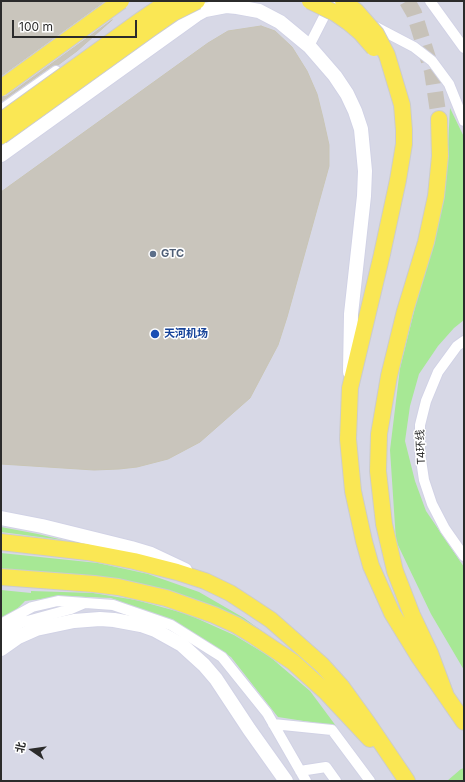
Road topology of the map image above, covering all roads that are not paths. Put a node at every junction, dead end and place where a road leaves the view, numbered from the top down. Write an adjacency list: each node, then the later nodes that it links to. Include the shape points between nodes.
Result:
1 (120, 1): 11 (main road, bridge)
2 (156, 1): 12 (street)
3 (169, 1): 15 (main road, bridge)
4 (197, 1): 16 (main road, bridge, via 173,13)
5 (310, 1): 10 (main road, bridge, via 348,22 361,33)
6 (430, 1): 9 (street)
7 (335, 2): 8 (street); 10 (main road, bridge, via 359,15 376,34 387,55); 14 (street, via 407,43 432,61 449,84)
8 (309, 46): 17 (main road, via 280,22 259,11 226,6 205,10); 19 (main road, via 347,94 361,129 364,149 364,196 351,314)
9 (464, 48)
10 (396, 83): 19 (main road, bridge, via 404,117 404,144 382,254)
11 (1, 88)
12 (1, 110)
13 (439, 119): 29 (main road, via 440,156 436,196 426,242 388,376 379,434 378,471 384,524 395,571)
14 (464, 121)
15 (1, 122)
16 (1, 136)
17 (1, 155)
18 (464, 341): 22 (street, T4环线, via 457,346 438,372 426,401 420,425 420,453 424,480 432,504 445,529)
19 (350, 388): 29 (main road, via 350,465 356,510 364,541 392,613)
20 (1, 518): 24 (main road, via 131,548 166,560)
21 (1, 542): 24 (main road, via 121,558 151,564)
22 (464, 556)
23 (1, 577): 32 (main road, via 94,584 143,592 191,606 236,625 310,677)
24 (205, 581): 32 (main road, via 230,593 271,620 322,665 341,686)
25 (85, 603): 26 (street, via 58,601 32,607); 27 (street, via 20,624); 31 (street, via 113,605 171,625 222,657)
26 (1, 624)
27 (1, 636)
28 (1, 649): 34 (main road, via 36,629 74,621 114,620 155,630 182,645 204,665)
29 (446, 696): 30 (main road)
30 (462, 718)
31 (273, 724): 33 (street); 37 (street, via 332,730)
32 (391, 759): 38 (main road)
33 (300, 771): 35 (street); 36 (street, via 326,767)
34 (286, 781)
35 (306, 781)
36 (336, 781)
37 (370, 781)
38 (407, 781)

